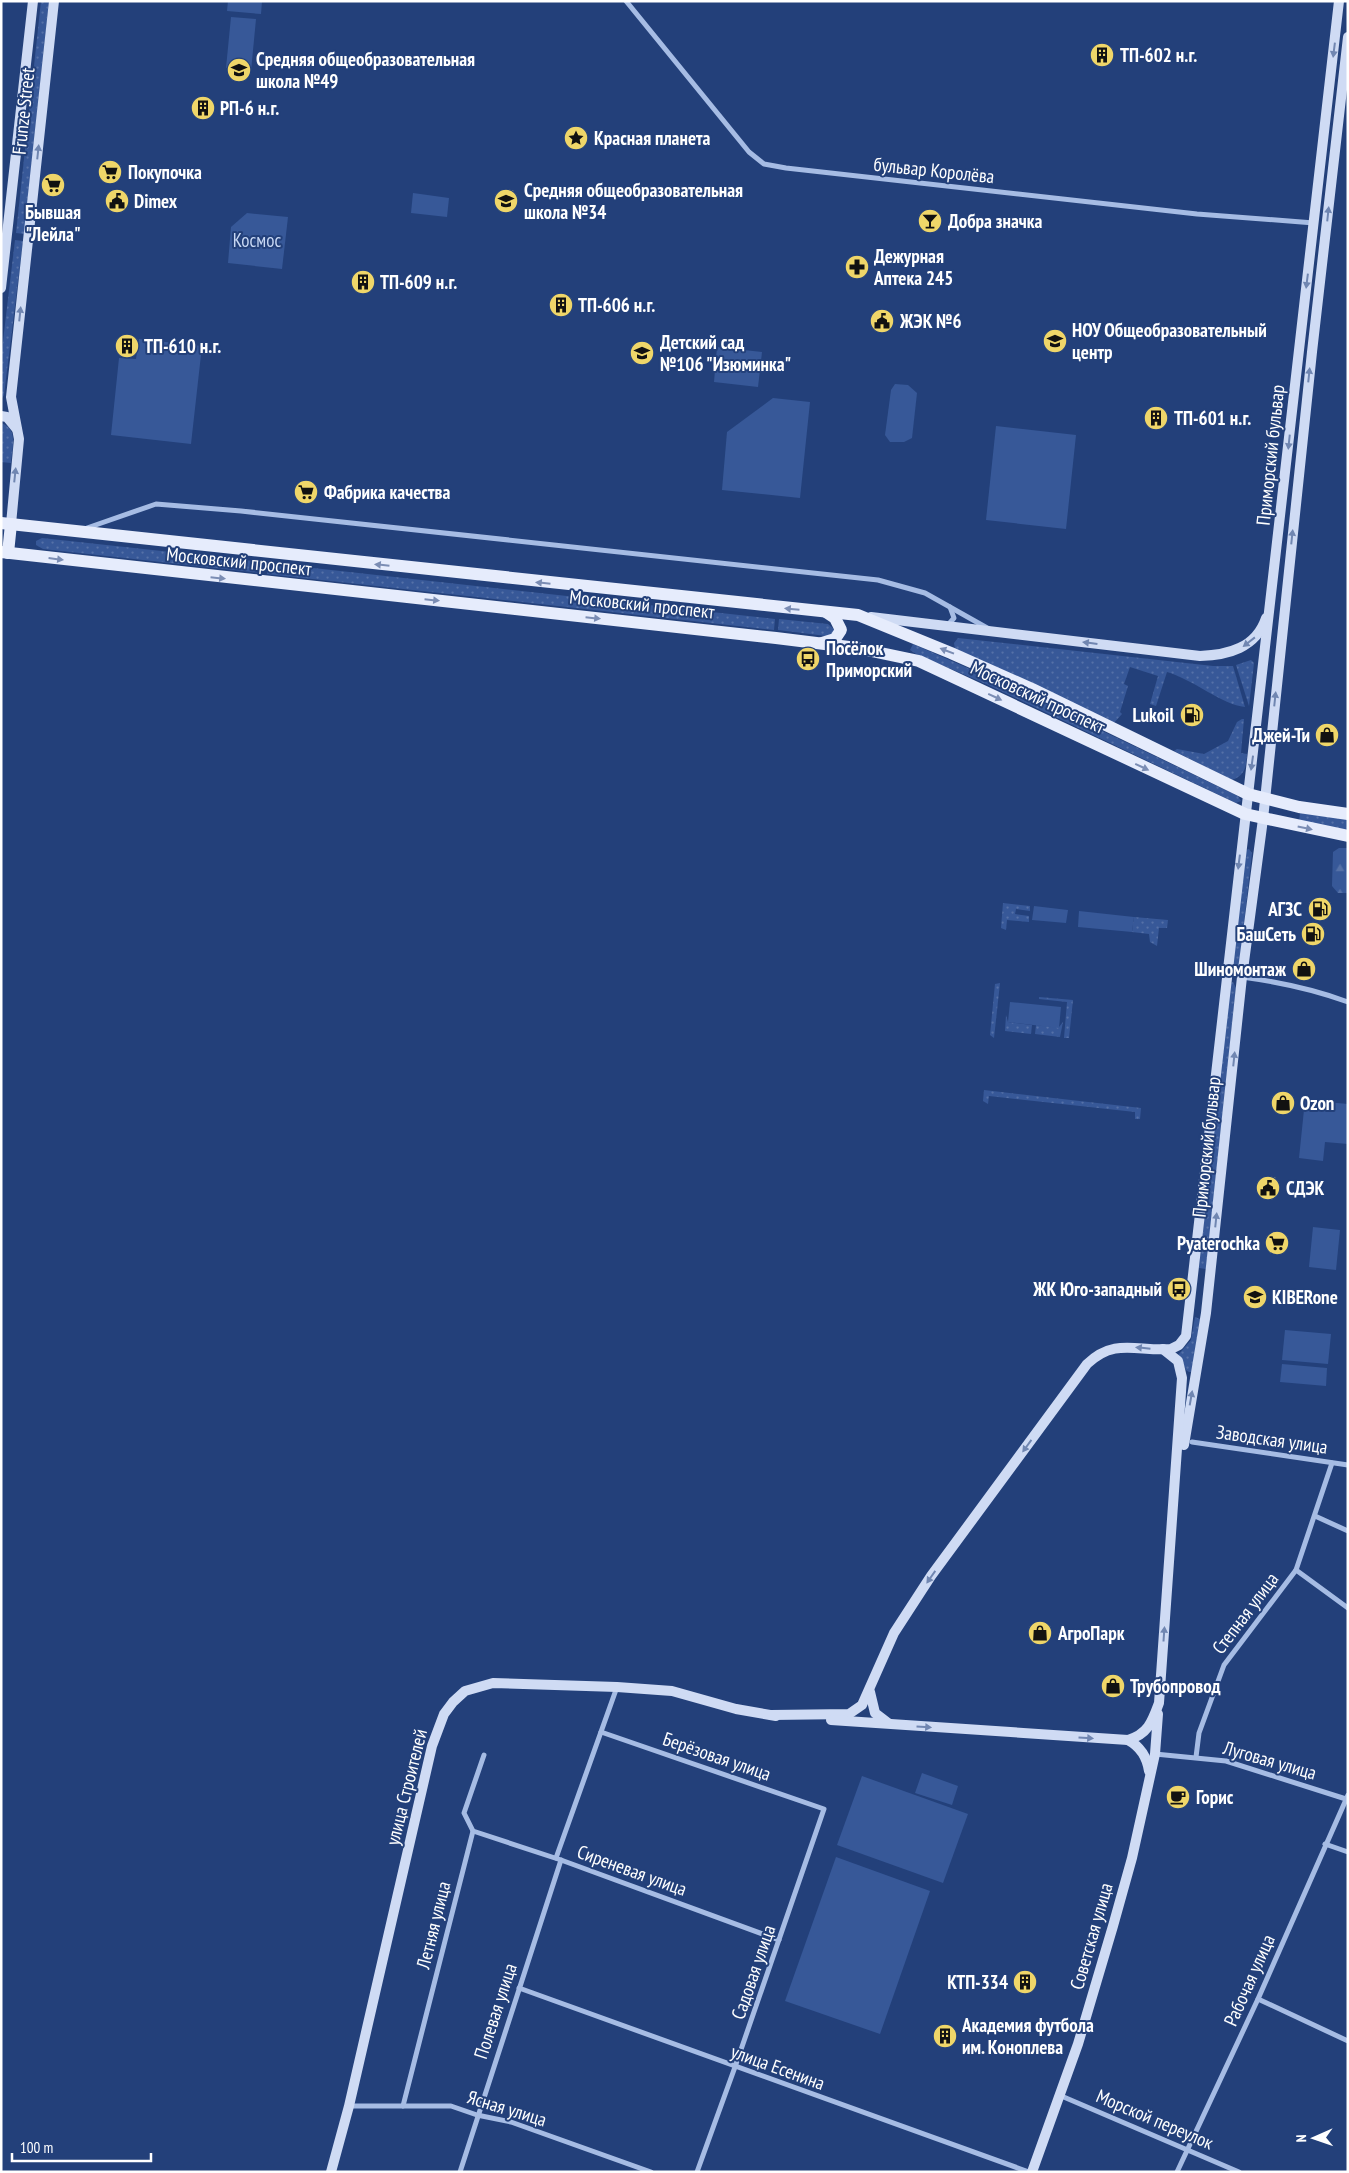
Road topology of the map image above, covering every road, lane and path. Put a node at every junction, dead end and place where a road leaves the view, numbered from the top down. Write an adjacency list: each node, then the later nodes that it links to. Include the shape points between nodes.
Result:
1 (33, 1): 7 (main road, Frunze Street)
2 (54, 1): 8 (main road, Frunze Street, one-way to 2)
3 (626, 1): 6 (street, бульвар Королёва, via 749,152 764,164 1188,213)
4 (1339, 1): 6 (main road, Приморский бульвар, one-way to 6)
5 (1348, 37): 25 (main road, Приморский бульвар, one-way to 5)
6 (1314, 223): 15 (main road, Приморский бульвар, one-way to 15)
7 (1, 288)
8 (11, 397): 9 (main road, via 8,404); 11 (main road, Frunze Street)
9 (1, 406)
10 (1, 416): 11 (main road, via 7,417)
11 (17, 429): 12 (main road, Frunze Street, one-way to 11, via 19,439)
12 (6, 523): 13 (main road, Московский проспект); 14 (main road, Frunze Street)
13 (78, 531): 16 (street, via 156,504 198,507 878,580 925,593); 17 (main road, Московский проспект, one-way to 13)
14 (5, 553): 22 (main road, Московский проспект, one-way to 22)
15 (1271, 600): 20 (main road, Московский проспект, one-way to 20, via 1264,624 1255,638 1244,647 1216,655 1200,656); 24 (main road, Приморский бульвар, one-way to 24)
16 (948, 605): 19 (street, via 954,618); 20 (street)
17 (826, 612): 18 (main road, Московский проспект); 22 (main road, via 840,624 841,630 835,639)
18 (858, 615): 19 (main road, Московский проспект); 21 (main road, Московский проспект)
19 (945, 626): 20 (main road, Московский проспект)
20 (994, 632)
21 (917, 640): 23 (main road, via 902,637 898,645); 24 (main road, Московский проспект, one-way to 21, via 1032,689)
22 (822, 643): 23 (main road, Московский проспект)
23 (919, 661): 26 (main road, Московский проспект, one-way to 26)
24 (1248, 794): 25 (main road, Московский проспект); 26 (main road)
25 (1265, 799): 27 (main road, Московский проспект); 28 (main road, Приморский бульвар)
26 (1245, 814): 28 (main road, Московский проспект); 30 (main road, Приморский бульвар, one-way to 30)
27 (1348, 814)
28 (1263, 819): 29 (main road, Московский проспект, one-way to 29); 31 (main road, Приморский бульвар)
29 (1348, 836)
30 (1226, 974): 31 (main road); 33 (main road, Приморский бульвар)
31 (1242, 977): 32 (street, via 1291,984); 34 (main road, Приморский бульвар, one-way to 31)
32 (1348, 1002)
33 (1190, 1311): 34 (main road); 35 (main road, Приморский бульвар, via 1186,1336 1178,1345)
34 (1206, 1313): 39 (main road, Приморский бульвар, one-way to 34)
35 (1163, 1350): 39 (main road, via 1178,1361 1182,1378); 45 (main road, one-way to 45, via 1120,1347 1105,1351 1087,1364 931,1576 894,1633)
36 (1192, 1442): 37 (street, Заводская улица)
37 (1332, 1463): 38 (street, Заводская улица); 40 (street, Степная улица)
38 (1348, 1465)
39 (1175, 1498): 46 (main road, Советская улица, one-way to 39)
40 (1315, 1516): 41 (street); 42 (street, Степная улица)
41 (1348, 1531)
42 (1296, 1570): 43 (street); 53 (street, Степная улица, via 1224,1665 1199,1733)
43 (1348, 1608)
44 (617, 1687): 47 (main road, улица Строителей, via 672,1691); 49 (street, Полевая улица); 67 (main road, улица Строителей, via 493,1683 465,1691 444,1714 432,1746)
45 (870, 1692): 47 (main road, via 862,1705 849,1714); 48 (main road, via 878,1717)
46 (1159, 1704): 50 (main road, via 1146,1730); 51 (main road, Советская улица)
47 (771, 1715): 48 (main road)
48 (900, 1726): 50 (main road, one-way to 50)
49 (601, 1732): 56 (street, Берёзовая улица); 60 (street, Полевая улица)
50 (1128, 1740): 54 (main road, via 1144,1754)
51 (1155, 1754): 53 (street, Луговая улица); 54 (main road, Советская улица)
52 (484, 1755): 57 (street, via 464,1813)
53 (1196, 1757): 55 (street, Луговая улица, via 1244,1765)
54 (1150, 1776): 66 (main road, Советская улица, via 1113,1926 1078,2044)
55 (1347, 1797): 58 (street, Рабочая улица)
56 (824, 1809): 61 (street, Садовая улица)
57 (473, 1831): 60 (street, Сиреневая улица); 68 (street, Летняя улица)
58 (1325, 1844): 59 (street); 63 (street, Рабочая улица)
59 (1348, 1852)
60 (558, 1859): 61 (street, Сиреневая улица); 62 (street, Полевая улица)
61 (779, 1940): 65 (street, Садовая улица)
62 (519, 1988): 65 (street, улица Есенина); 69 (street, Полевая улица)
63 (1258, 1999): 64 (street); 70 (street, Рабочая улица)
64 (1348, 2041)
65 (736, 2067): 74 (street, Садовая улица); 75 (street, улица Есенина)
66 (1059, 2095): 70 (street, Морской переулок); 75 (main road, Советская улица)
67 (349, 2106): 68 (street, Ясная улица); 71 (main road, улица Строителей)
68 (402, 2106): 69 (street, Ясная улица, via 451,2106)
69 (476, 2115): 72 (street, Полевая улица); 73 (street, Ясная улица, via 511,2122)
70 (1188, 2148): 76 (street, Рабочая улица); 77 (street, Морской переулок)
71 (331, 2172)
72 (460, 2172)
73 (651, 2172)
74 (697, 2172)
75 (1030, 2172)
76 (1177, 2172)
77 (1239, 2172)

